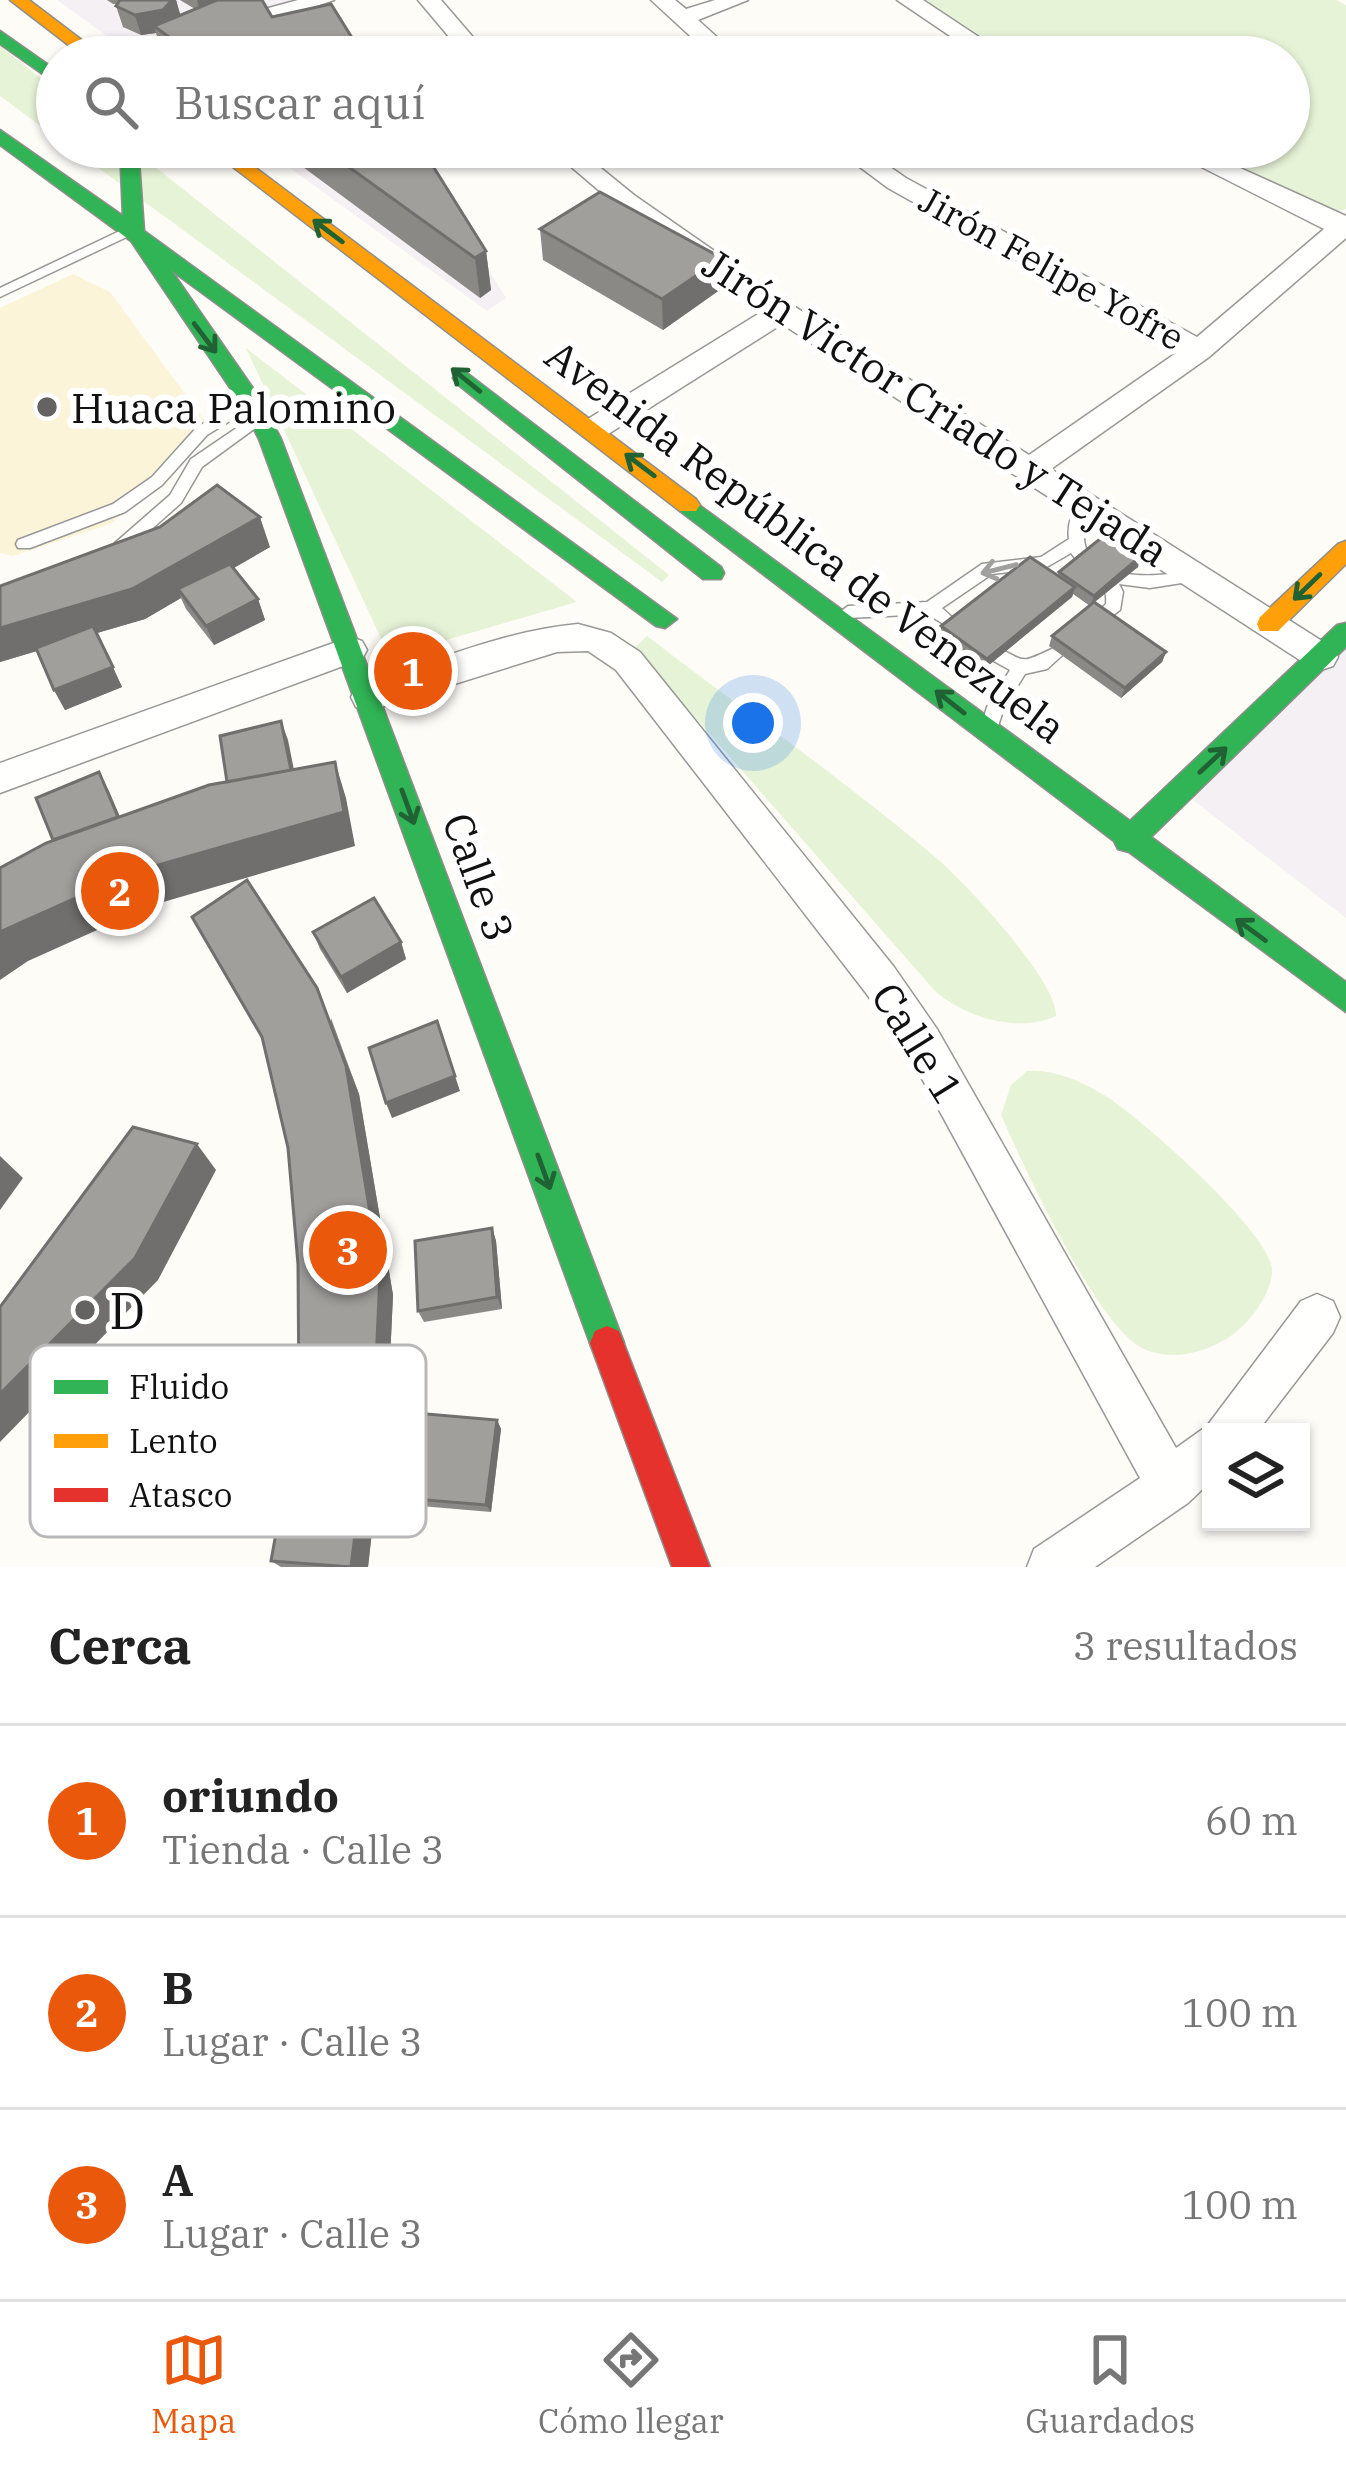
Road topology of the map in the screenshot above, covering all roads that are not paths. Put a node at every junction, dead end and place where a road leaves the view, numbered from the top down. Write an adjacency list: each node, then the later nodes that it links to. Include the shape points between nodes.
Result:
1 (18, 0): 10 (main road)
2 (323, 0): 11 (street)
3 (429, 0): 12 (street)
4 (662, 0): 8 (street)
5 (736, 0): 8 (street)
6 (908, 0): 14 (street)
7 (0, 14): 15 (main road)
8 (682, 18): 13 (street)
9 (0, 36): 16 (main road)
10 (67, 36)
11 (200, 36)
12 (460, 36)
13 (703, 36)
14 (965, 36)
15 (36, 41)
16 (36, 64)
17 (0, 136): 18 (main road)
18 (36, 163)
19 (43, 168): 27 (main road)
20 (130, 168): 27 (main road)
21 (201, 168): 28 (main road)
22 (244, 168): 35 (main road, Avenida República de Venezuela, one-way to 22)
23 (588, 168): 30 (street, Jirón Victor Criado y Tejada)
24 (875, 168): 31 (street, Jirón Felipe Yofre)
25 (1219, 168): 26 (street)
26 (1344, 226): 31 (street)
27 (134, 236): 29 (lane); 33 (main road, Calle 3, one-way to 33); 39 (main road)
28 (286, 236)
29 (0, 293)
30 (782, 311): 35 (street); 36 (street, Jirón Victor Criado y Tejada)
31 (1199, 350): 36 (street)
32 (446, 364): 34 (main road, Avenida República de Venezuela, one-way to 32)
33 (256, 410): 41 (lane, via 202,431 157,481 119,508); 42 (lane); 55 (main road, Calle 3)
34 (517, 421): 35 (main road); 38 (main road, Avenida República de Venezuela)
35 (594, 429): 48 (main road, Avenida República de Venezuela, one-way to 35)
36 (1029, 470): 37 (street, Jirón Victor Criado y Tejada)
37 (1084, 505): 40 (lane); 46 (street, Jirón Victor Criado y Tejada)
38 (622, 506): 39 (main road); 44 (main road, Avenida República de Venezuela)
39 (557, 542): 49 (main road)
40 (1073, 543): 45 (lane); 47 (lane, one-way to 47, via 1045,562 988,568)
41 (23, 544)
42 (122, 547)
43 (1346, 550): 52 (main road, one-way to 52)
44 (712, 573)
45 (1104, 575): 46 (lane, via 1166,585); 51 (lane, via 1114,606)
46 (1195, 576): 52 (street, Jirón Victor Criado y Tejada)
47 (930, 608): 48 (lane); 50 (lane)
48 (834, 612): 60 (main road, Avenida República de Venezuela, one-way to 48)
49 (665, 619)
50 (947, 620)
51 (1093, 624)
52 (1269, 624): 57 (street, Jirón Victor Criado y Tejada)
53 (1346, 632): 57 (main road)
54 (986, 649): 58 (lane)
55 (350, 650): 59 (main road, Calle 3); 61 (street)
56 (1058, 652): 58 (lane)
57 (1321, 657): 62 (main road, one-way to 57)
58 (1020, 668): 60 (lane)
59 (368, 697): 67 (street, Calle 1, via 578,637 604,642 652,689 922,1042); 68 (main road, Calle 3, one-way to 68)
60 (988, 732): 62 (main road, Avenida República de Venezuela)
61 (0, 778)
62 (1128, 841): 63 (main road, Avenida República de Venezuela, one-way to 62)
63 (1346, 999)
64 (1317, 1316): 65 (street)
65 (1235, 1423)
66 (1202, 1457): 67 (street)
67 (1171, 1486): 69 (street)
68 (691, 1567)
69 (1052, 1567)

